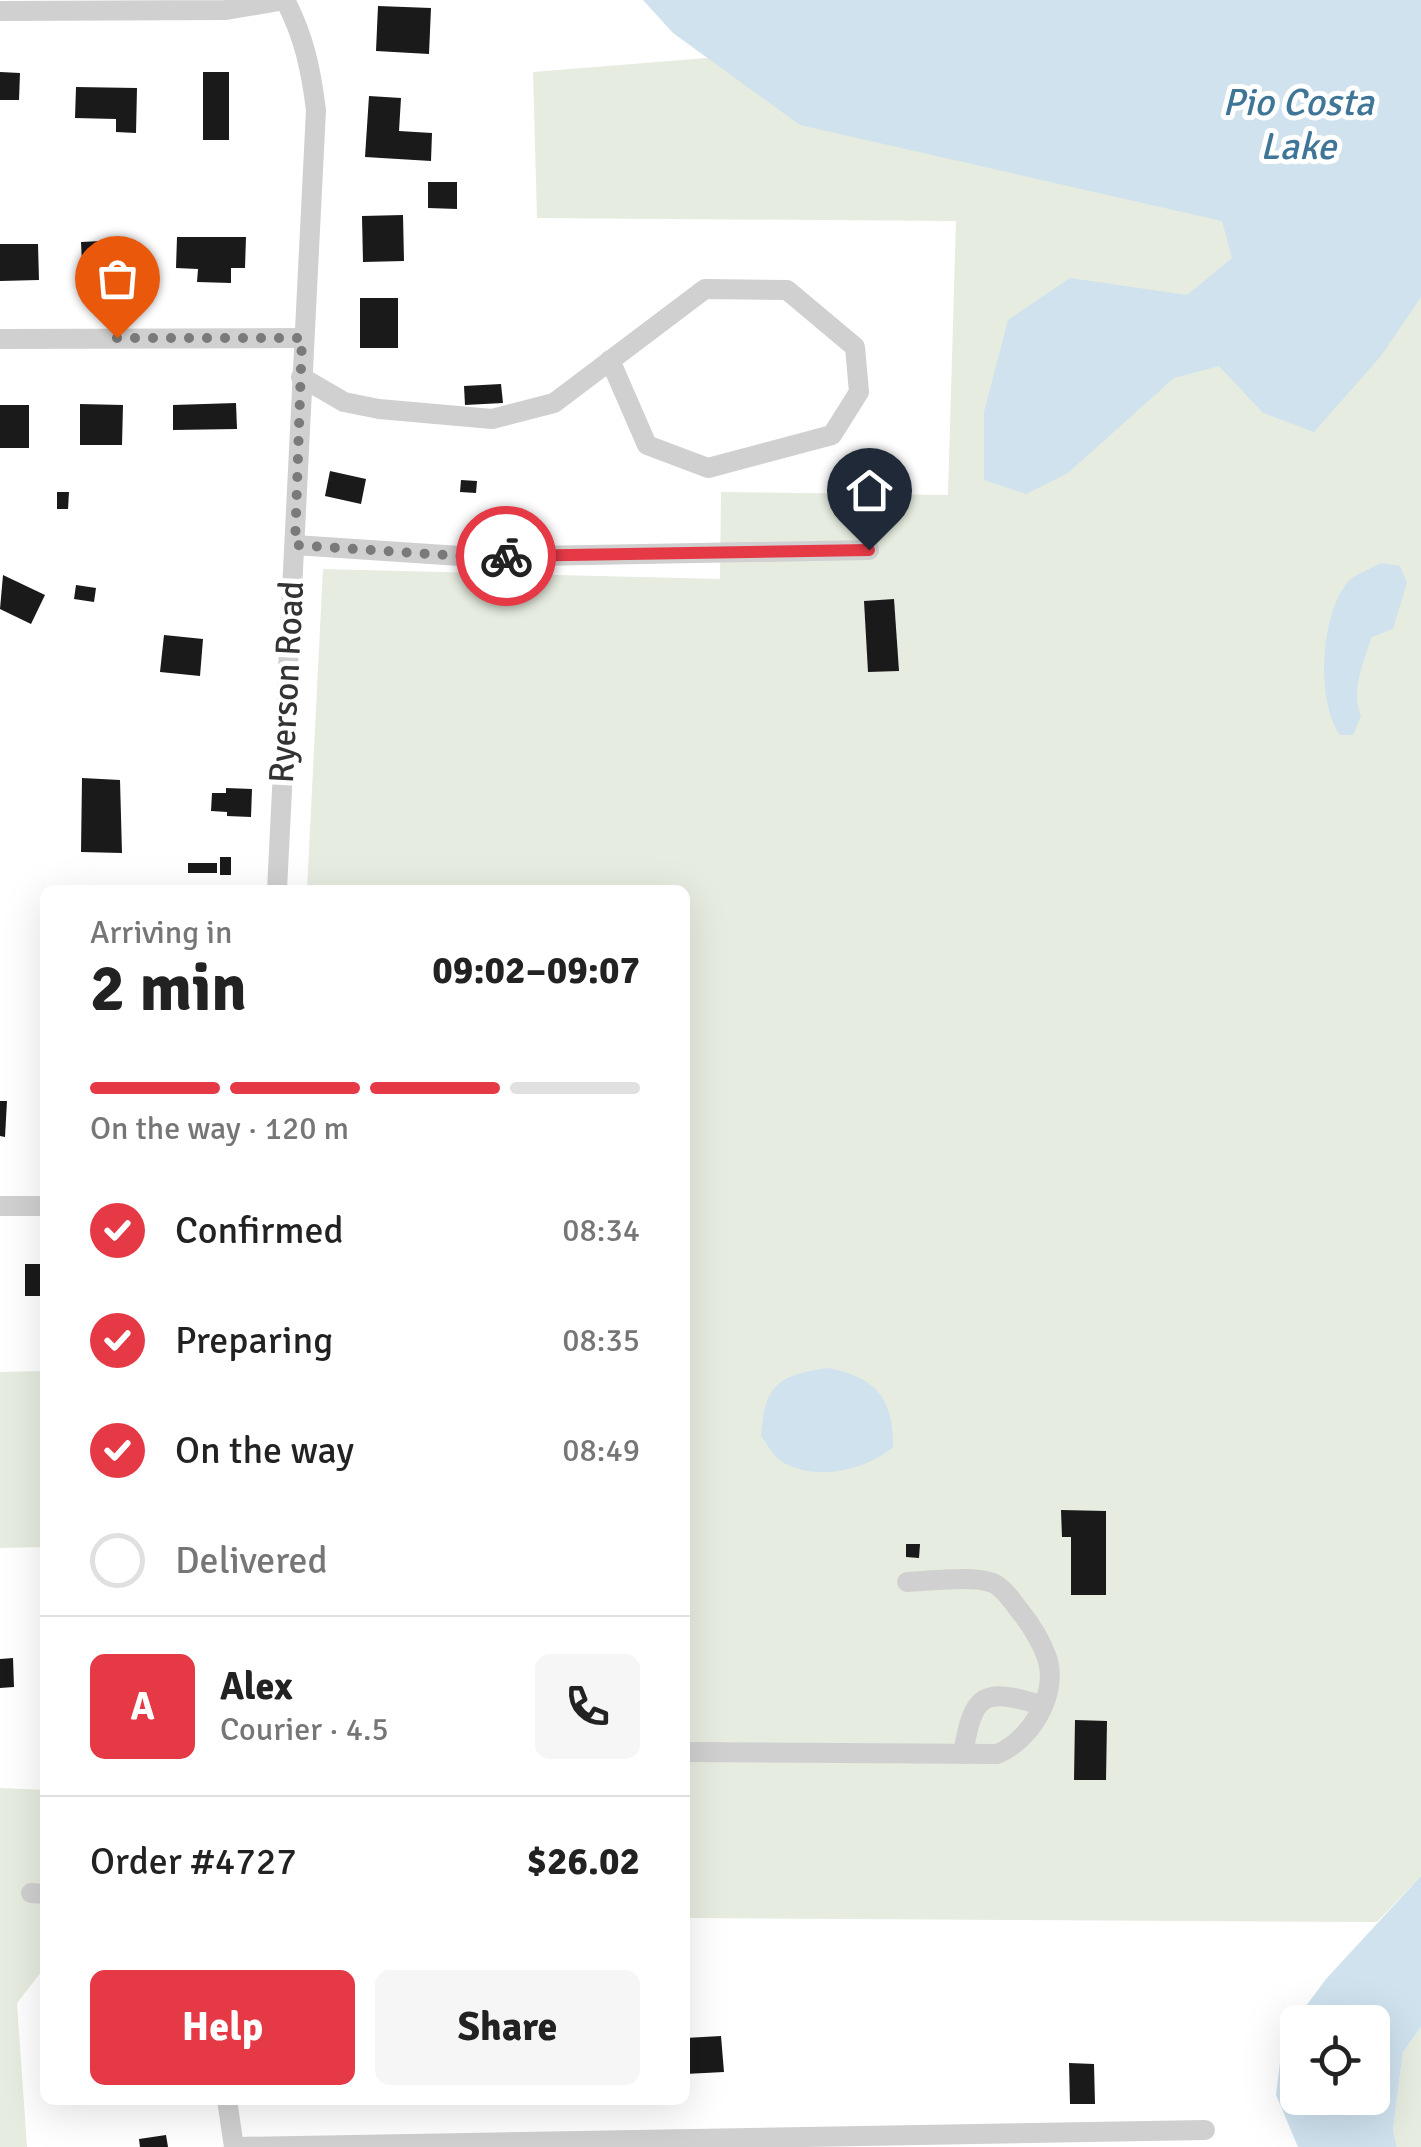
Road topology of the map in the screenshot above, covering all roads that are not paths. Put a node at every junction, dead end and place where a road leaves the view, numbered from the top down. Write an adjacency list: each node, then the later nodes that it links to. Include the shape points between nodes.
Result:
1 (285, 0): 2 (street, via 226,10); 3 (street, Ryerson Road, via 304,41 316,110)
2 (0, 12)
3 (302, 338): 4 (street); 6 (street, Ryerson Road)
4 (0, 339)
5 (610, 360): 5 (street, via 705,289 787,290 854,347 860,392 832,435 708,468 647,445); 6 (street, via 554,403 492,419 344,402)
6 (300, 377): 7 (street, Ryerson Road)
7 (295, 545): 8 (street, via 475,557); 9 (street, Ryerson Road)
8 (869, 550)
9 (277, 885)
10 (0, 1206): 11 (street)
11 (40, 1206)
12 (907, 1582): 13 (street, via 985,1580 999,1586 1033,1628 1048,1662)
13 (1041, 1705): 15 (street, via 1015,1746 997,1754); 15 (street, via 1012,1696 978,1703)
14 (690, 1752): 15 (street)
15 (962, 1754)
16 (227, 2105): 19 (street)
17 (1205, 2130): 18 (street)
18 (536, 2144): 19 (street)
19 (234, 2147)

